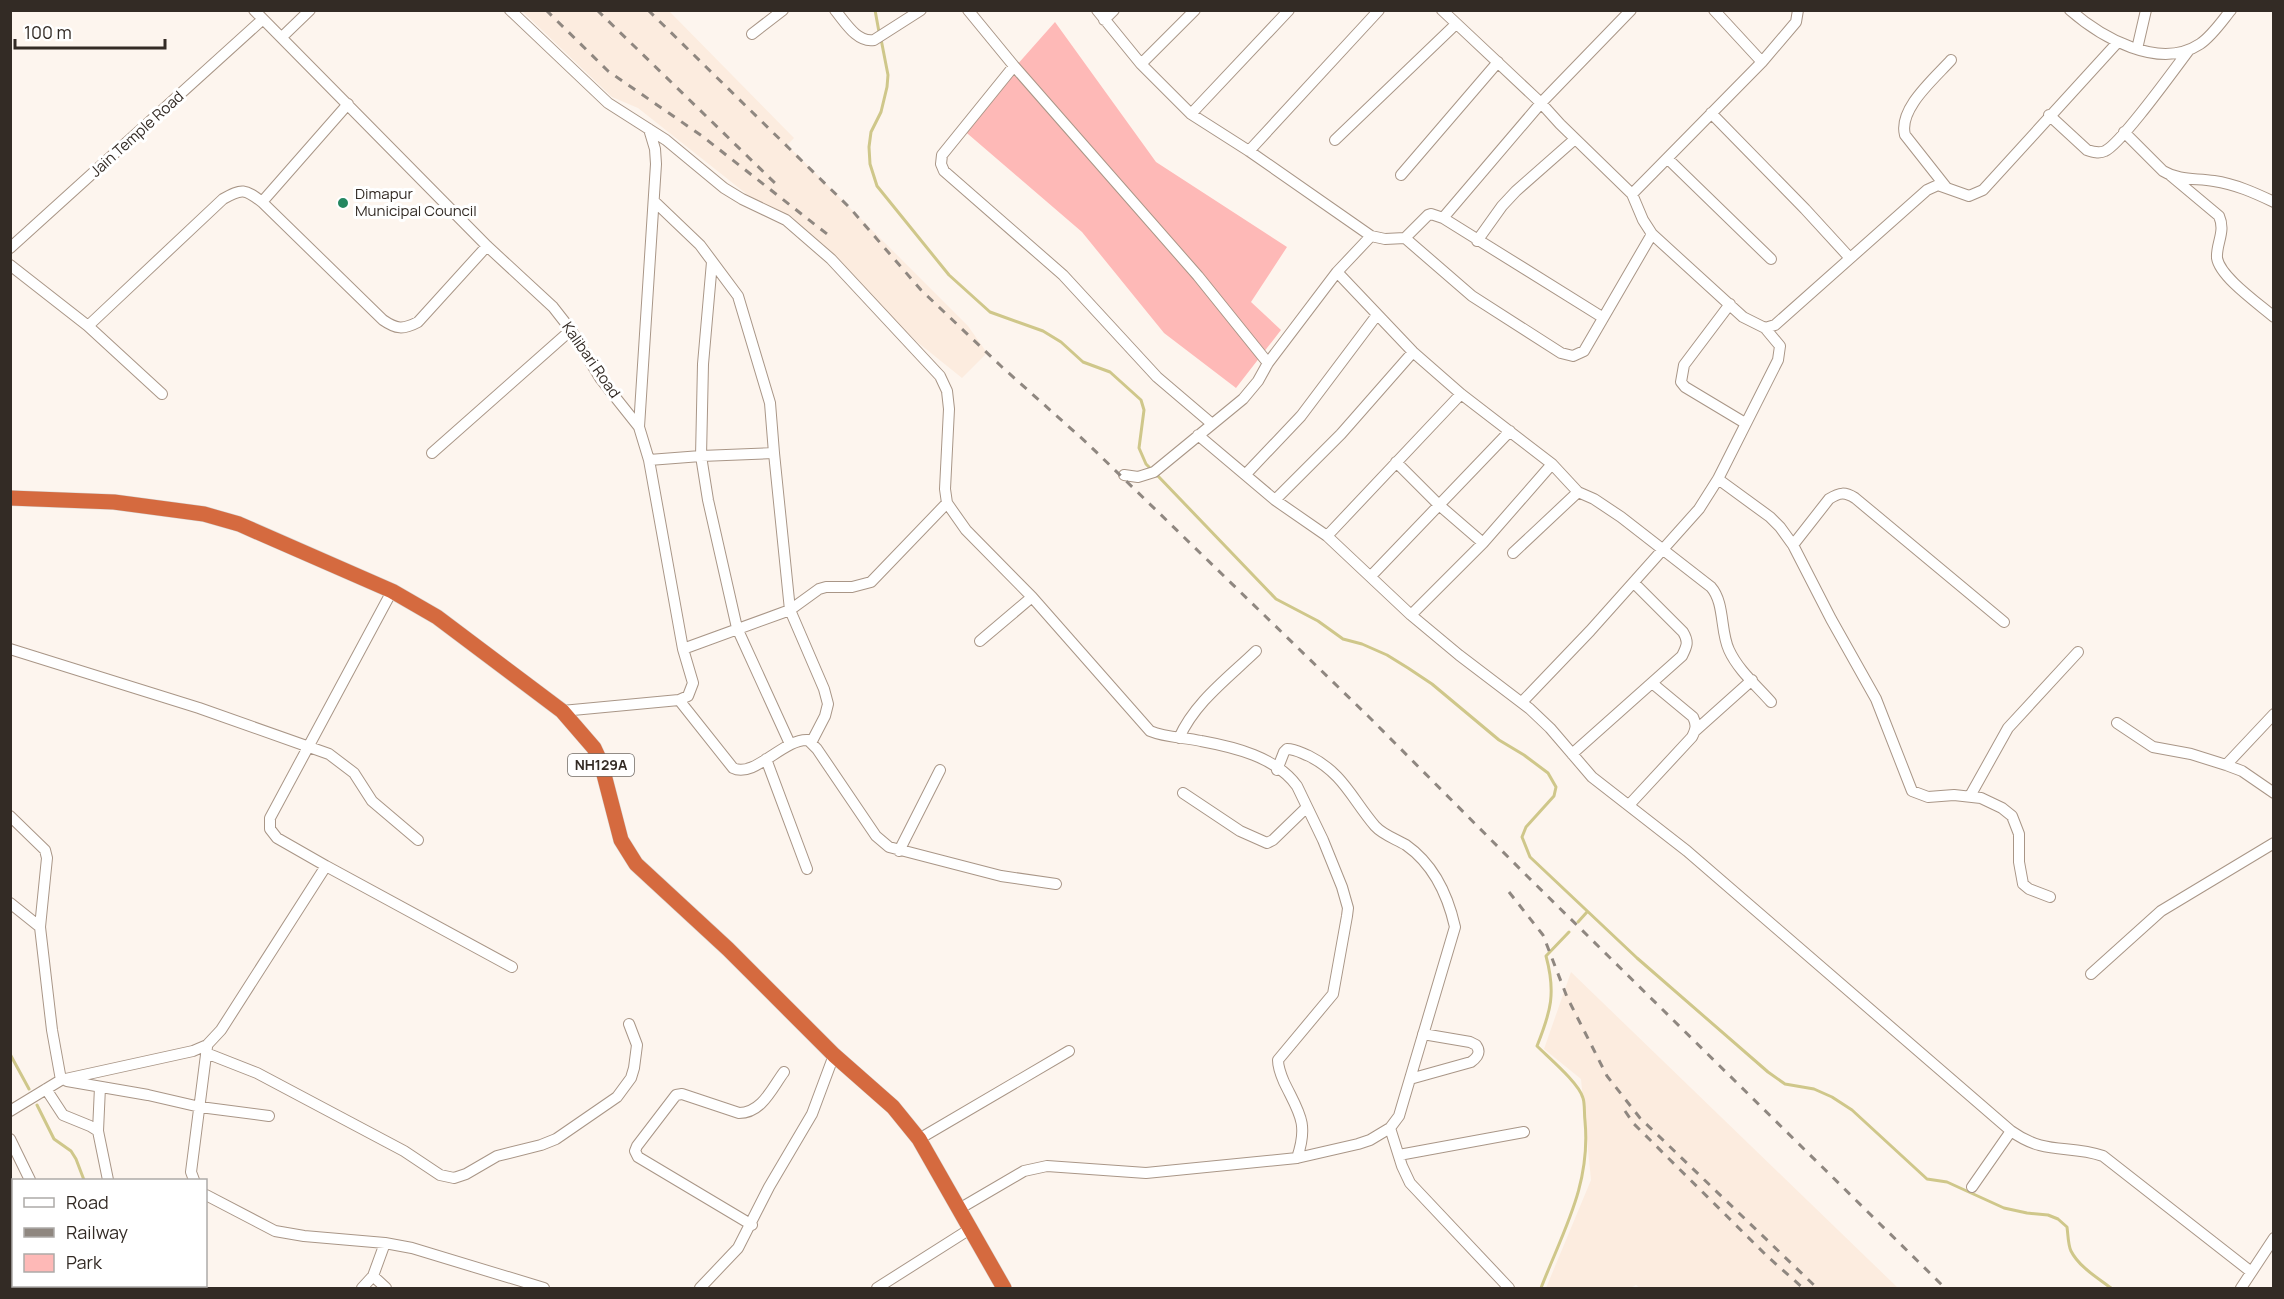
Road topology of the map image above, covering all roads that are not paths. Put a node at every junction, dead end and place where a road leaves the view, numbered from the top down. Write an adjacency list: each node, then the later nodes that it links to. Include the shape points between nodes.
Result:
1 (254, 10): 20 (street, Kalibari Road)
2 (310, 10): 24 (street)
3 (510, 10): 38 (street, via 608,103)
4 (783, 10): 23 (street)
5 (835, 10): 6 (street, via 867,41)
6 (921, 10)
7 (968, 10): 32 (street)
8 (1096, 10): 21 (street)
9 (1114, 10): 21 (street)
10 (1195, 10): 31 (street)
11 (1289, 10): 36 (street)
12 (1379, 10): 42 (street)
13 (1442, 10): 22 (street)
14 (1631, 10): 33 (street)
15 (1714, 10): 30 (street)
16 (1798, 10): 30 (street, via 1796,22)
17 (2070, 10): 25 (street)
18 (2146, 10): 26 (street)
19 (2231, 10): 27 (street, via 2201,43)
20 (263, 19): 24 (street, Kalibari Road); 57 (street, Jain Temple Road)
21 (1104, 20): 31 (street)
22 (1456, 24): 29 (street); 40 (street)
23 (752, 34)
24 (282, 37): 34 (street, Kalibari Road)
25 (2117, 43): 26 (street); 37 (street)
26 (2137, 49): 27 (street, via 2163,54)
27 (2189, 50): 39 (street)
28 (1950, 60): 46 (street, via 1909,108 1903,127 1905,135)
29 (1498, 62): 33 (street); 44 (street)
30 (1762, 62): 35 (street)
31 (1141, 64): 36 (street)
32 (1014, 66): 71 (street, via 1190,267); 74 (street, via 942,155 944,171 1063,275 1157,377)
33 (1541, 103): 41 (street); 51 (street)
34 (348, 104): 48 (street); 56 (street, Kalibari Road)
35 (1711, 112): 43 (street); 58 (street)
36 (1191, 114): 42 (street)
37 (2049, 115): 39 (street, via 2095,153 2105,151); 46 (street, via 1983,190 1969,196)
38 (649, 129): 49 (street, via 656,156); 91 (street, via 724,188 786,220 831,259 940,376 949,409)
39 (2124, 132): 45 (street)
40 (1335, 140)
41 (1575, 140): 47 (street); 55 (street, via 1516,191)
42 (1249, 151): 53 (street)
43 (1668, 159): 47 (street); 59 (street)
44 (1401, 175)
45 (2170, 175): 50 (street, via 2233,185); 66 (street, via 2215,210 2223,224 2217,259 2223,270)
46 (1946, 187): 58 (street, via 1938,185 1927,190)
47 (1632, 194): 52 (street)
48 (262, 202): 56 (street, via 394,327 405,328 418,322); 67 (street, via 249,192 238,191 224,199)
49 (655, 202): 60 (street, via 687,231); 76 (street)
50 (2274, 202)
51 (1443, 218): 54 (street, via 1428,215); 55 (street)
52 (1653, 234): 63 (street); 65 (street)
53 (1371, 236): 54 (street); 62 (street)
54 (1405, 238): 65 (street, via 1472,296 1561,353 1573,356 1584,351)
55 (1477, 241): 65 (street)
56 (487, 246): 69 (street, Kalibari Road)
57 (10, 248)
58 (1849, 258): 68 (street, via 1775,325)
59 (1771, 260)
60 (712, 262): 80 (street, via 738,296 770,403); 81 (street, via 703,364)
61 (10, 265): 67 (street)
62 (1337, 272): 64 (street); 71 (street)
63 (1730, 304): 68 (street, via 1743,317); 75 (street, via 1684,365 1681,382)
64 (1377, 315): 70 (street); 85 (street, via 1300,416)
65 (1602, 317)
66 (2274, 317)
67 (87, 326): 72 (street)
68 (1765, 328): 75 (street, via 1777,341 1780,352)
69 (571, 330): 76 (street, Kalibari Road, via 600,378); 79 (street)
70 (1413, 352): 73 (street); 90 (street, via 1341,434)
71 (1268, 363): 74 (street, via 1243,399)
72 (162, 394)
73 (1461, 394): 77 (street); 83 (street)
74 (1211, 423): 78 (street)
75 (1745, 423): 87 (street)
76 (639, 427): 82 (street, Kalibari Road)
77 (1510, 431): 84 (street); 92 (street)
78 (1198, 435): 85 (street); 86 (street, via 1154,472)
79 (432, 453)
80 (774, 453): 81 (street); 102 (street)
81 (701, 456): 82 (street); 105 (street)
82 (649, 460): 107 (street, Kalibari Road)
83 (1396, 462): 92 (street); 93 (street)
84 (1552, 464): 88 (street); 94 (street)
85 (1246, 474): 90 (street)
86 (1125, 476)
87 (1718, 478): 95 (street, via 1770,517); 96 (street, via 1699,509)
88 (1578, 492): 96 (street, via 1606,506); 97 (street)
89 (10, 498): 100 (highway, NH129A, via 114,502 204,514 239,524)
90 (1275, 500): 93 (street)
91 (947, 503): 101 (street, via 966,530); 102 (street, via 871,582 852,587 826,586)
92 (1439, 505): 94 (street); 98 (street)
93 (1327, 536): 98 (street)
94 (1484, 543): 103 (street)
95 (1793, 545): 104 (street, via 1829,499 1845,493); 131 (street, via 1876,699 1912,791 1928,797)
96 (1663, 550): 99 (street); 111 (street, via 1716,593 1730,653)
97 (1513, 553)
98 (1371, 576): 103 (street)
99 (1634, 583): 112 (street, via 1687,638 1683,656); 114 (street)
100 (392, 591): 116 (highway, NH129A, via 436,617); 123 (street)
101 (1032, 597): 106 (street); 120 (street, via 1150,731 1165,738)
102 (790, 610): 105 (street); 121 (street, via 828,704)
103 (1411, 615): 114 (street)
104 (2004, 622)
105 (736, 628): 107 (street); 122 (street)
106 (980, 641)
107 (683, 649): 113 (street, Kalibari Road, via 693,683 688,696)
108 (10, 650): 123 (street)
109 (1256, 651): 120 (street, via 1196,708)
110 (2078, 652): 131 (street, via 2008,728)
111 (1752, 680): 115 (street); 119 (street)
112 (1652, 683): 119 (street, via 1693,717); 124 (street)
113 (679, 700): 116 (street); 125 (street, via 733,768 747,770)
114 (1522, 702): 124 (street)
115 (1771, 702)
116 (562, 711): 150 (highway, NH129A, via 594,748 621,840 636,864)
117 (2274, 714): 126 (street)
118 (2117, 723): 126 (street, via 2153,747)
119 (1695, 731): 132 (street)
120 (1179, 738): 128 (street, via 1257,754)
121 (811, 743): 122 (street, via 803,739); 137 (street, via 876,836)
122 (790, 744): 125 (street)
123 (309, 746): 135 (street, via 344,764 372,801); 138 (street, via 270,818 270,829 277,838)
124 (1572, 754): 132 (street, via 1592,777)
125 (766, 759): 139 (street)
126 (2226, 765): 130 (street)
127 (940, 770): 137 (street)
128 (1277, 770): 133 (street, via 1291,779); 147 (street, via 1287,749 1318,761 1340,777 1375,826 1415,853 1437,881 1455,927)
129 (1183, 793): 133 (street, via 1240,831 1267,843)
130 (2274, 793)
131 (1970, 796): 141 (street, via 2012,816 2019,834 2022,884)
132 (1629, 805): 162 (street)
133 (1307, 807): 166 (street, via 1348,908 1333,994 1278,1060 1304,1124)
134 (10, 816): 143 (street, via 45,850)
135 (418, 840)
136 (2274, 843): 145 (street, via 2161,911)
137 (899, 851): 140 (street, via 1001,876)
138 (326, 866): 144 (street); 148 (street)
139 (807, 869)
140 (1056, 884)
141 (2050, 897)
142 (10, 903): 143 (street)
143 (40, 927): 153 (street)
144 (512, 967)
145 (2091, 974)
146 (629, 1024): 148 (street, via 637,1045 634,1068 617,1097 556,1139 497,1156 454,1178 440,1175 404,1151)
147 (1423, 1034): 152 (street); 152 (street, via 1470,1042 1479,1053 1471,1062)
148 (206, 1049): 153 (street); 156 (street)
149 (1069, 1051): 163 (street)
150 (834, 1055): 163 (highway, NH129A, via 877,1091); 173 (street, via 812,1114 769,1187)
151 (784, 1072): 173 (street, via 756,1110 749,1113 676,1095 636,1146 638,1157)
152 (1410, 1078): 159 (street, via 1399,1116)
153 (61, 1080): 154 (street); 155 (street)
154 (100, 1087): 156 (street); 160 (street)
155 (46, 1089): 157 (street); 160 (street, via 63,1115)
156 (200, 1107): 158 (street); 169 (street, via 191,1172)
157 (10, 1111)
158 (269, 1116)
159 (1390, 1128): 165 (street); 166 (street, via 1370,1140)
160 (98, 1131): 168 (street)
161 (1524, 1131): 165 (street)
162 (2011, 1131): 170 (street); 177 (street, via 2034,1145 2103,1156)
163 (919, 1138): 172 (highway, NH129A)
164 (10, 1140): 167 (street)
165 (1399, 1155): 185 (street, via 1416,1190)
166 (1297, 1158): 172 (street, via 1146,1173 1047,1166 1024,1171)
167 (30, 1179)
168 (108, 1179)
169 (194, 1179)
170 (1972, 1187)
171 (207, 1196): 176 (street, via 275,1231)
172 (959, 1209): 174 (highway, NH129A)
173 (752, 1225): 182 (street, via 731,1257)
174 (970, 1229): 183 (street); 184 (highway, NH129A)
175 (2274, 1238): 177 (street)
176 (385, 1243): 178 (street); 181 (street)
177 (2250, 1271): 186 (street)
178 (373, 1276): 179 (street); 180 (street)
179 (362, 1288)
180 (386, 1288)
181 (544, 1288)
182 (700, 1288)
183 (877, 1288)
184 (1004, 1288)
185 (1509, 1288)
186 (2241, 1288)

